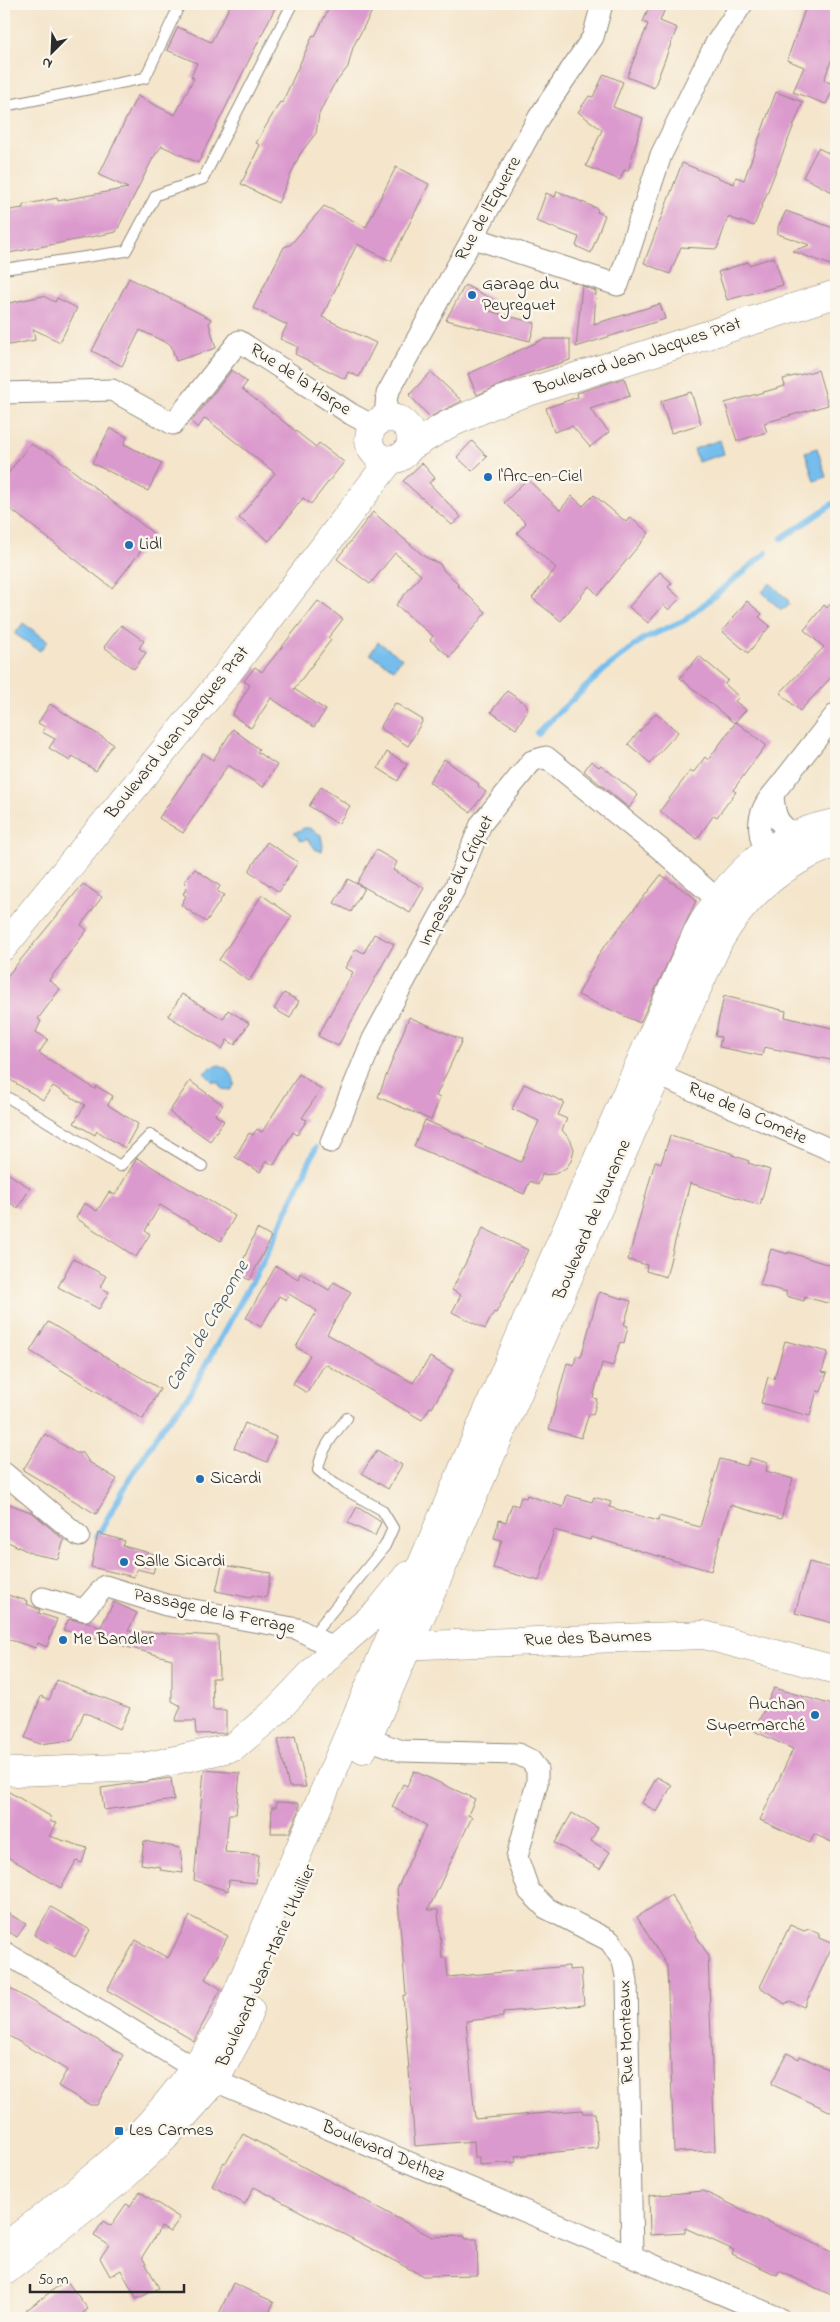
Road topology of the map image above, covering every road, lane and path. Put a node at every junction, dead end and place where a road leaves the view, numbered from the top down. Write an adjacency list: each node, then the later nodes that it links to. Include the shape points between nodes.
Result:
1 (180, 4): 5 (lane, via 145,78)
2 (292, 4): 7 (lane, via 203,179 156,195 126,251)
3 (602, 4): 6 (street, Rue de l'Equerre, via 593,37 539,117)
4 (742, 4): 6 (street, via 715,45 661,155 618,285)
5 (4, 106)
6 (474, 238): 10 (street, Rue de l'Equerre, via 387,394)
7 (4, 269)
8 (836, 294): 10 (street, Boulevard Jean Jacques Prat, via 503,400 442,428)
9 (4, 393): 10 (street, Rue de la Harpe, via 112,390 173,424 240,341)
10 (390, 437): 18 (street, Boulevard Jean Jacques Prat, via 370,490 346,516 295,588 233,666)
11 (836, 714): 12 (street)
12 (774, 794): 15 (street, via 774,814); 16 (street, via 759,816 761,844)
13 (836, 823): 15 (street, Boulevard de Vauranne)
14 (836, 843): 15 (street, Boulevard de Vauranne)
15 (803, 845): 16 (street, Boulevard de Vauranne)
16 (773, 862): 17 (street, Boulevard de Vauranne, via 727,887); 19 (street, Boulevard de Vauranne, via 770,878 732,919 703,974)
17 (718, 900): 21 (street, Impasse du Criquet, via 659,848 546,758 532,761 481,824 456,886 373,1038); 27 (street, Boulevard de Vauranne, via 676,976)
18 (4, 946)
19 (658, 1075): 22 (street, Rue de la Comète); 30 (street, Boulevard de Vauranne)
20 (4, 1095): 23 (lane, via 120,1166 150,1135)
21 (331, 1142)
22 (836, 1152)
23 (202, 1166)
24 (346, 1418): 29 (lane, via 327,1444 319,1459 318,1470 335,1484 382,1510 393,1528 385,1546)
25 (4, 1473): 26 (street)
26 (79, 1536)
27 (428, 1551): 30 (street, Boulevard de Vauranne); 31 (street, Boulevard de Vauranne, via 413,1561 404,1581 379,1612)
28 (43, 1598): 29 (street, Passage de la Ferrage, via 84,1610 104,1586 166,1606 298,1629)
29 (312, 1636): 31 (street, Passage de la Ferrage)
30 (399, 1646): 31 (street, Rue des Baumes); 32 (street, Rue des Baumes, via 704,1635); 33 (street, Boulevard Jean-Marie L'Huillier); 36 (street, Boulevard Jean-Marie L'Huillier, via 263,1930)
31 (335, 1649): 34 (street, Boulevard de Vauranne, via 275,1712 234,1746 144,1767)
32 (836, 1670)
33 (368, 1739): 36 (street, Boulevard Jean-Marie L'Huillier, via 241,2032); 38 (street, Rue Monteaux, via 402,1751 518,1754 530,1760 536,1769 537,1783 517,1858 529,1891 546,1908 610,1941 623,1961 627,1981)
34 (4, 1771)
35 (4, 1952): 36 (street, Boulevard Dethez)
36 (205, 2075): 37 (street, Boulevard Jean-Marie L'Huillier, via 171,2100 112,2162); 38 (street, Boulevard Dethez); 39 (street, Boulevard Jean-Marie L'Huillier, via 165,2137 121,2179)
37 (4, 2248)
38 (632, 2256): 40 (street, Boulevard Dethez)
39 (4, 2272)
40 (779, 2318)

